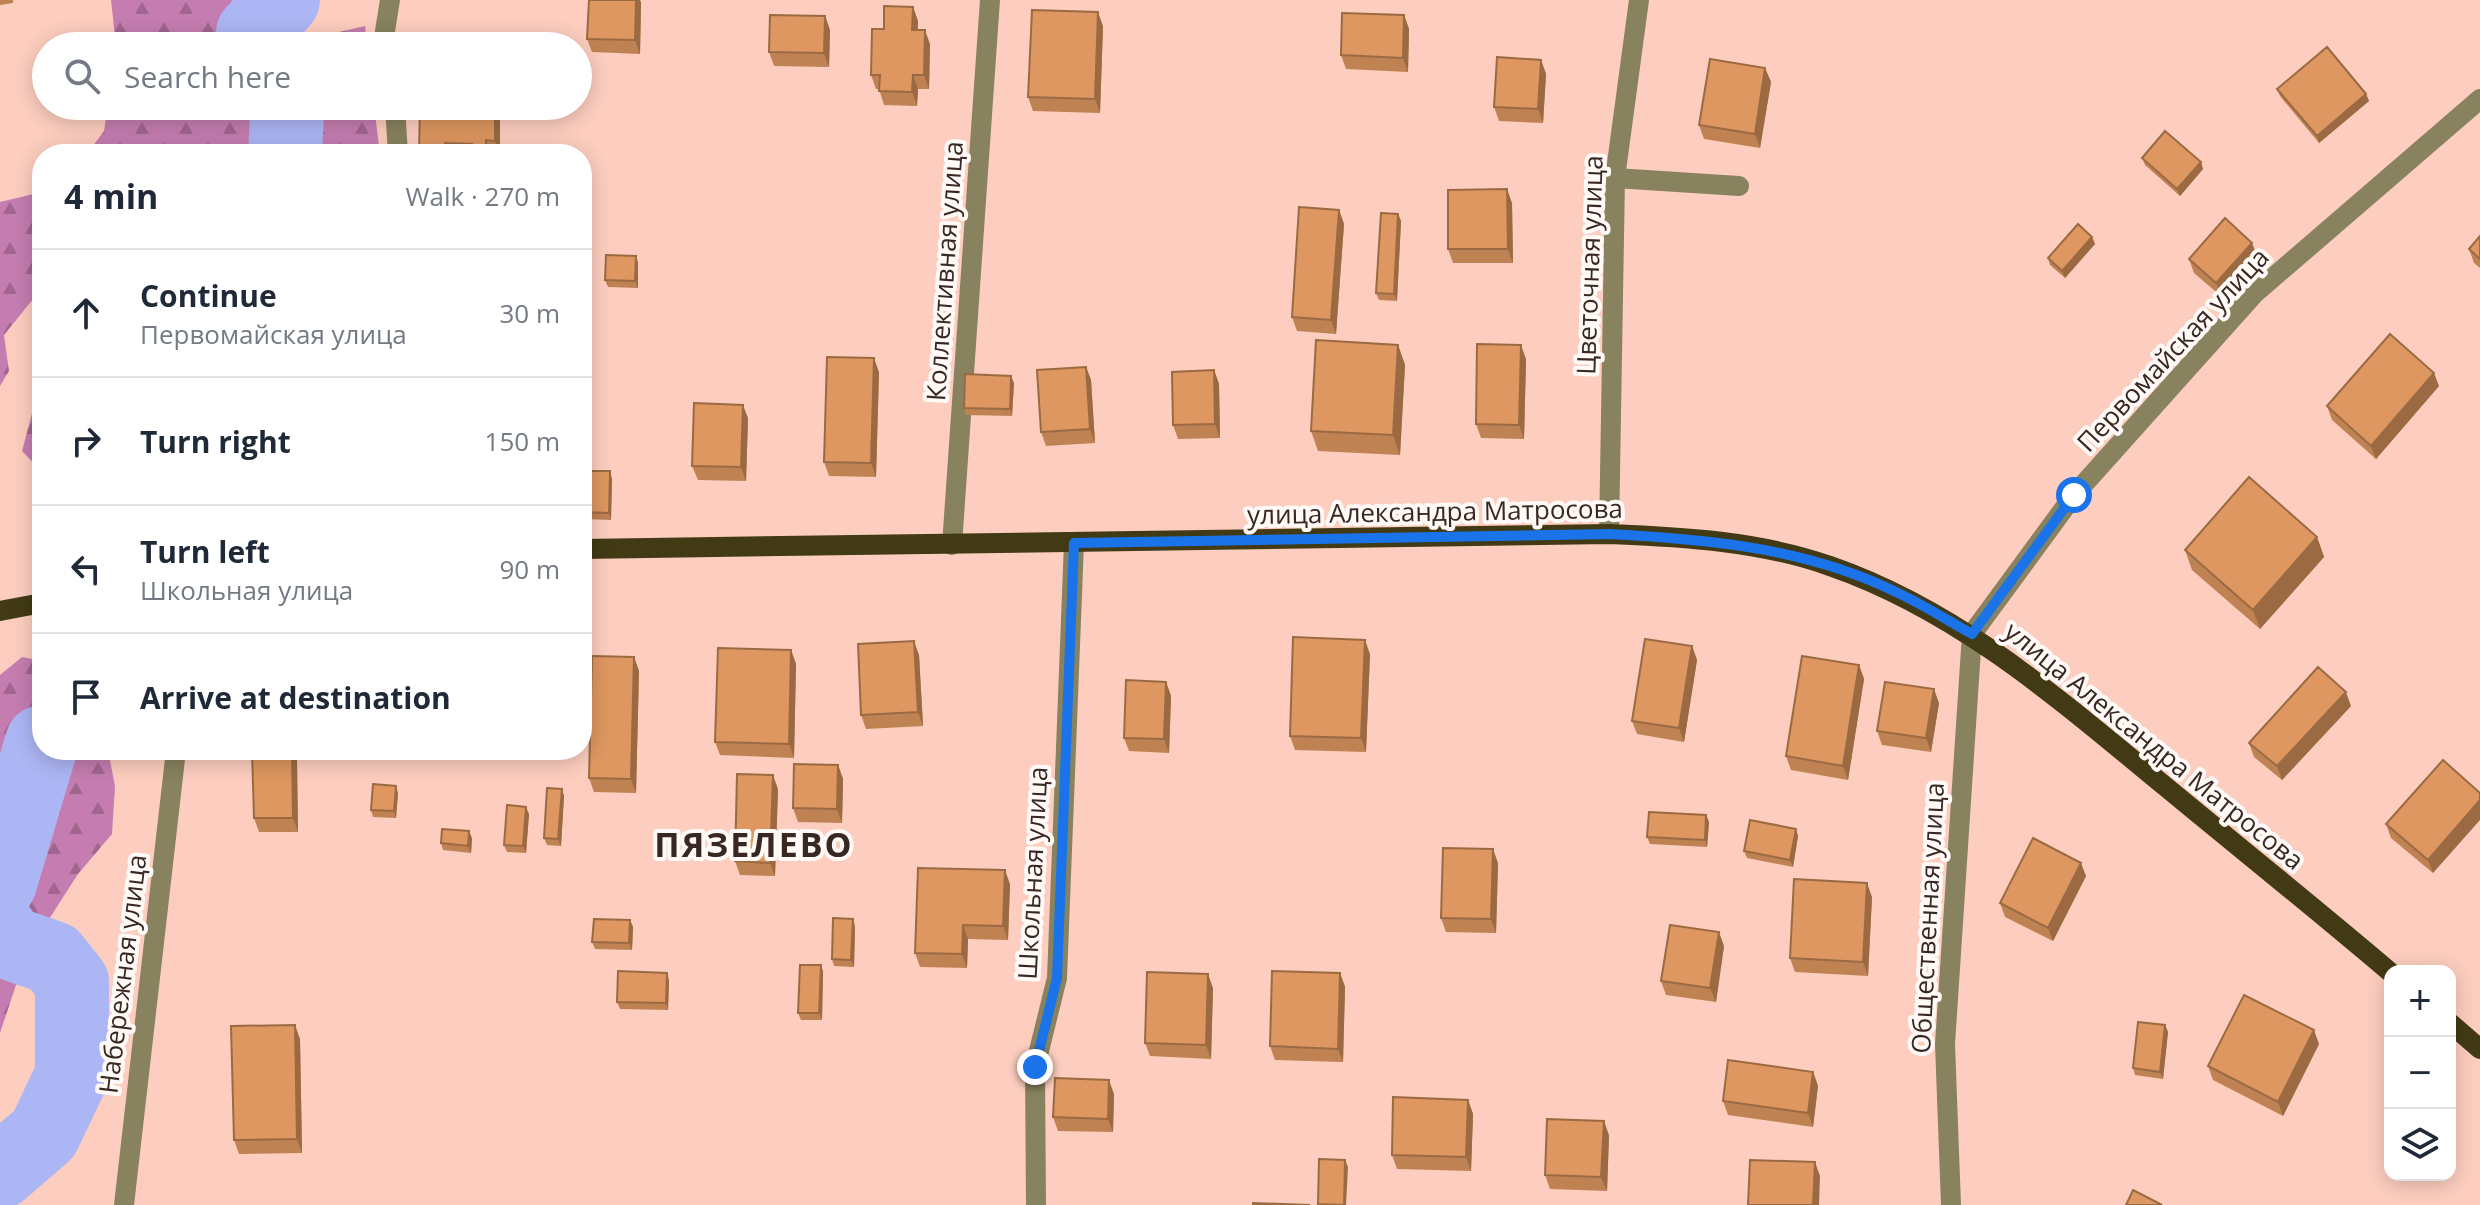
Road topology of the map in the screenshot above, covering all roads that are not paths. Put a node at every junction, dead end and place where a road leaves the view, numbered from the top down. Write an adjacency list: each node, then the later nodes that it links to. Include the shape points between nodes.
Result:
1 (390, 0): 4 (street)
2 (990, 0): 12 (street, Коллективная улица)
3 (1639, 0): 8 (street, Цветочная улица)
4 (385, 32)
5 (2480, 99): 16 (street, Первомайская улица, via 2254,294 2074,495)
6 (396, 120): 7 (street)
7 (397, 144)
8 (1615, 178): 9 (street); 10 (street, Цветочная улица)
9 (1739, 186)
10 (1609, 534): 11 (main road, улица Александра Матросова); 16 (main road, улица Александра Матросова, via 1754,547 1827,565 1896,591)
11 (1074, 543): 12 (main road, улица Александра Матросова); 22 (street, Школьная улица, via 1057,978 1035,1067)
12 (952, 545): 13 (main road, улица Александра Матросова)
13 (592, 549)
14 (32, 605): 15 (main road)
15 (0, 611)
16 (1972, 634): 18 (main road, улица Александра Матросова, via 2050,691); 23 (street, Общественная улица, via 1945,1044)
17 (175, 760): 21 (street, Набережная улица)
18 (2384, 967)
19 (2456, 1028): 20 (main road)
20 (2480, 1049)
21 (124, 1205)
22 (1036, 1205)
23 (1951, 1205)

